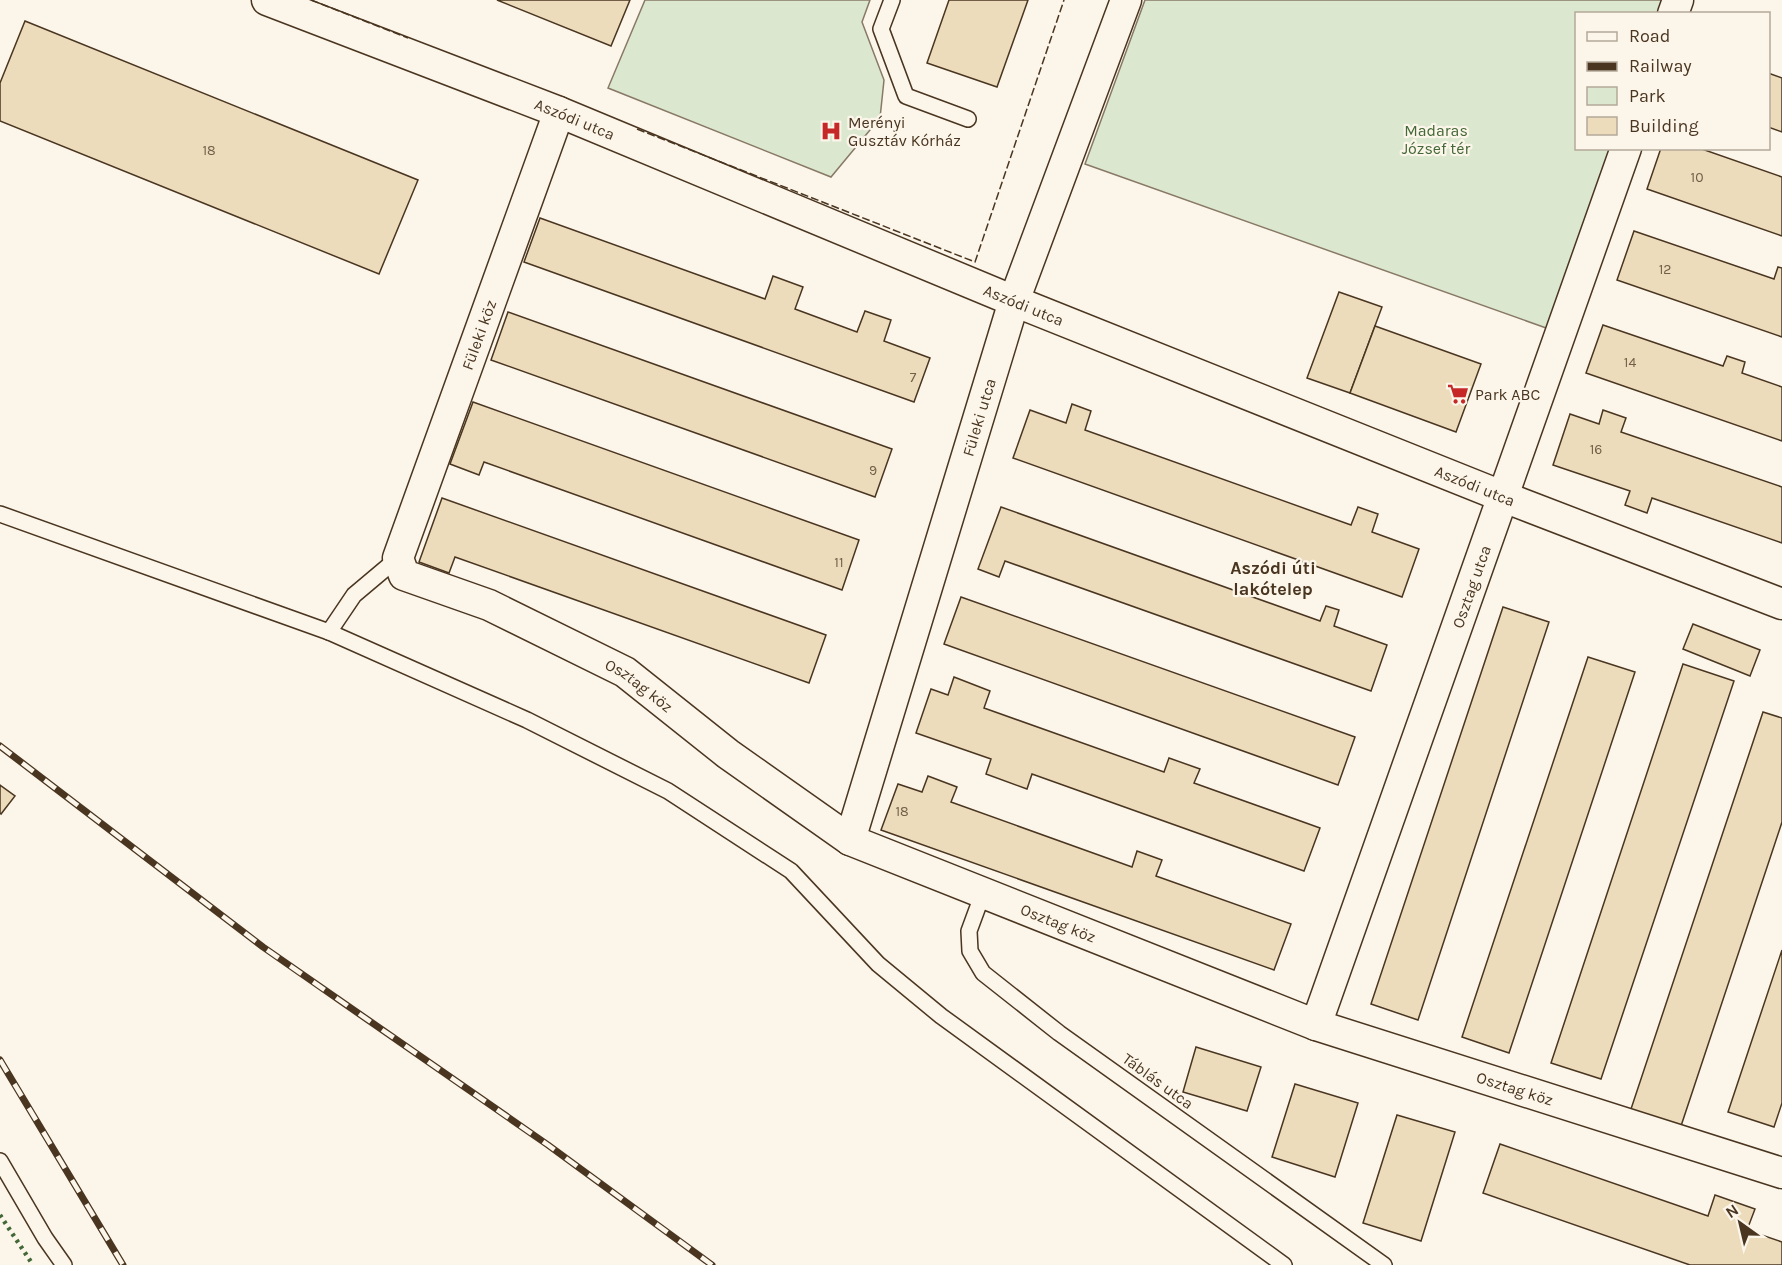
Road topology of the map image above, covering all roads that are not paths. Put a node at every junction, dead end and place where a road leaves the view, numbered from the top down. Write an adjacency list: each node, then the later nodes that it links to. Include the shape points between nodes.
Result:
1 (267, 0): 4 (street, Aszódi utca)
2 (892, 0): 5 (lane, via 881,29 906,96)
3 (1126, 0): 7 (street, Füleki utca)
4 (559, 112): 7 (street, Aszódi utca); 10 (street, Füleki köz)
5 (968, 119)
6 (1625, 150): 8 (street, Osztag utca)
7 (1014, 301): 8 (street, Aszódi utca); 13 (street, Füleki utca)
8 (1504, 497): 11 (street, Aszódi utca); 15 (street, Osztag utca)
9 (0, 514): 12 (lane)
10 (398, 558): 12 (lane, via 354,595); 13 (street, Osztag köz, via 404,575 489,605 625,672 728,754)
11 (1782, 604)
12 (329, 632): 19 (lane, via 527,720 658,786 791,871 878,964 940,1016)
13 (850, 840): 14 (street, Osztag köz)
14 (983, 893): 15 (street, Osztag köz); 20 (lane, Táblás utca, via 969,931 970,951 983,973 1059,1033)
15 (1316, 1025): 17 (street, Osztag köz)
16 (0, 1161): 18 (lane)
17 (1782, 1173)
18 (64, 1265)
19 (1284, 1265)
20 (1384, 1265)

